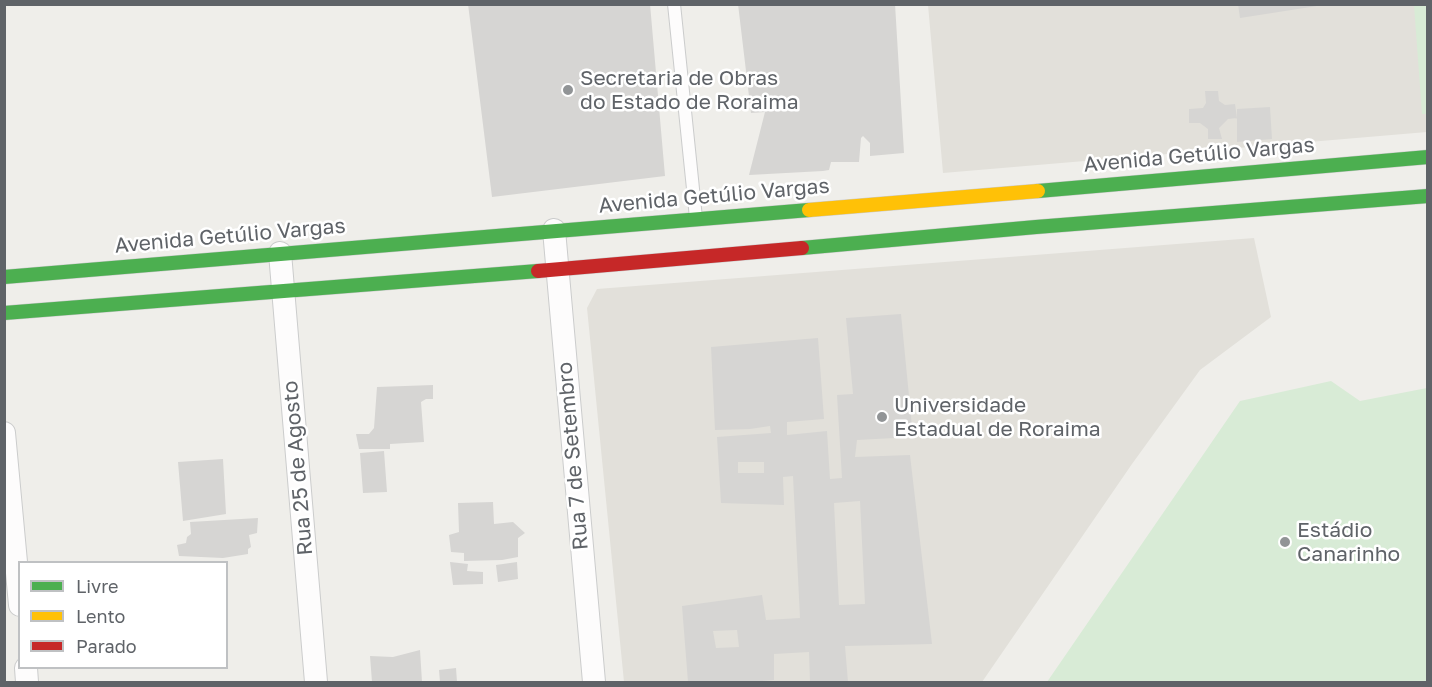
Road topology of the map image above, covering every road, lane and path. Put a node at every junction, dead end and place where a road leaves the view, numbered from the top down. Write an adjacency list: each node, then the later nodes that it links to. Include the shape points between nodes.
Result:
1 (674, 4): 7 (lane)
2 (1428, 157): 3 (main road, Avenida Getúlio Vargas)
3 (1216, 174): 5 (main road, Avenida Getúlio Vargas); 6 (main road)
4 (1428, 196): 6 (main road)
5 (780, 211): 7 (main road, Avenida Getúlio Vargas); 9 (main road)
6 (1220, 214): 9 (main road)
7 (696, 220): 8 (main road, Avenida Getúlio Vargas)
8 (554, 230): 10 (main road, Avenida Getúlio Vargas); 11 (street, Rua 7 de Setembro)
9 (784, 240): 11 (main road)
10 (280, 253): 12 (main road, Avenida Getúlio Vargas); 13 (street, Rua 25 de Agosto)
11 (557, 270): 13 (main road); 19 (street, Rua 7 de Setembro)
12 (4, 277)
13 (283, 291): 14 (main road); 18 (street, Rua 25 de Agosto)
14 (4, 313)
15 (4, 433): 16 (street)
16 (9, 550): 17 (street)
17 (18, 595)
18 (316, 682)
19 (594, 682)

